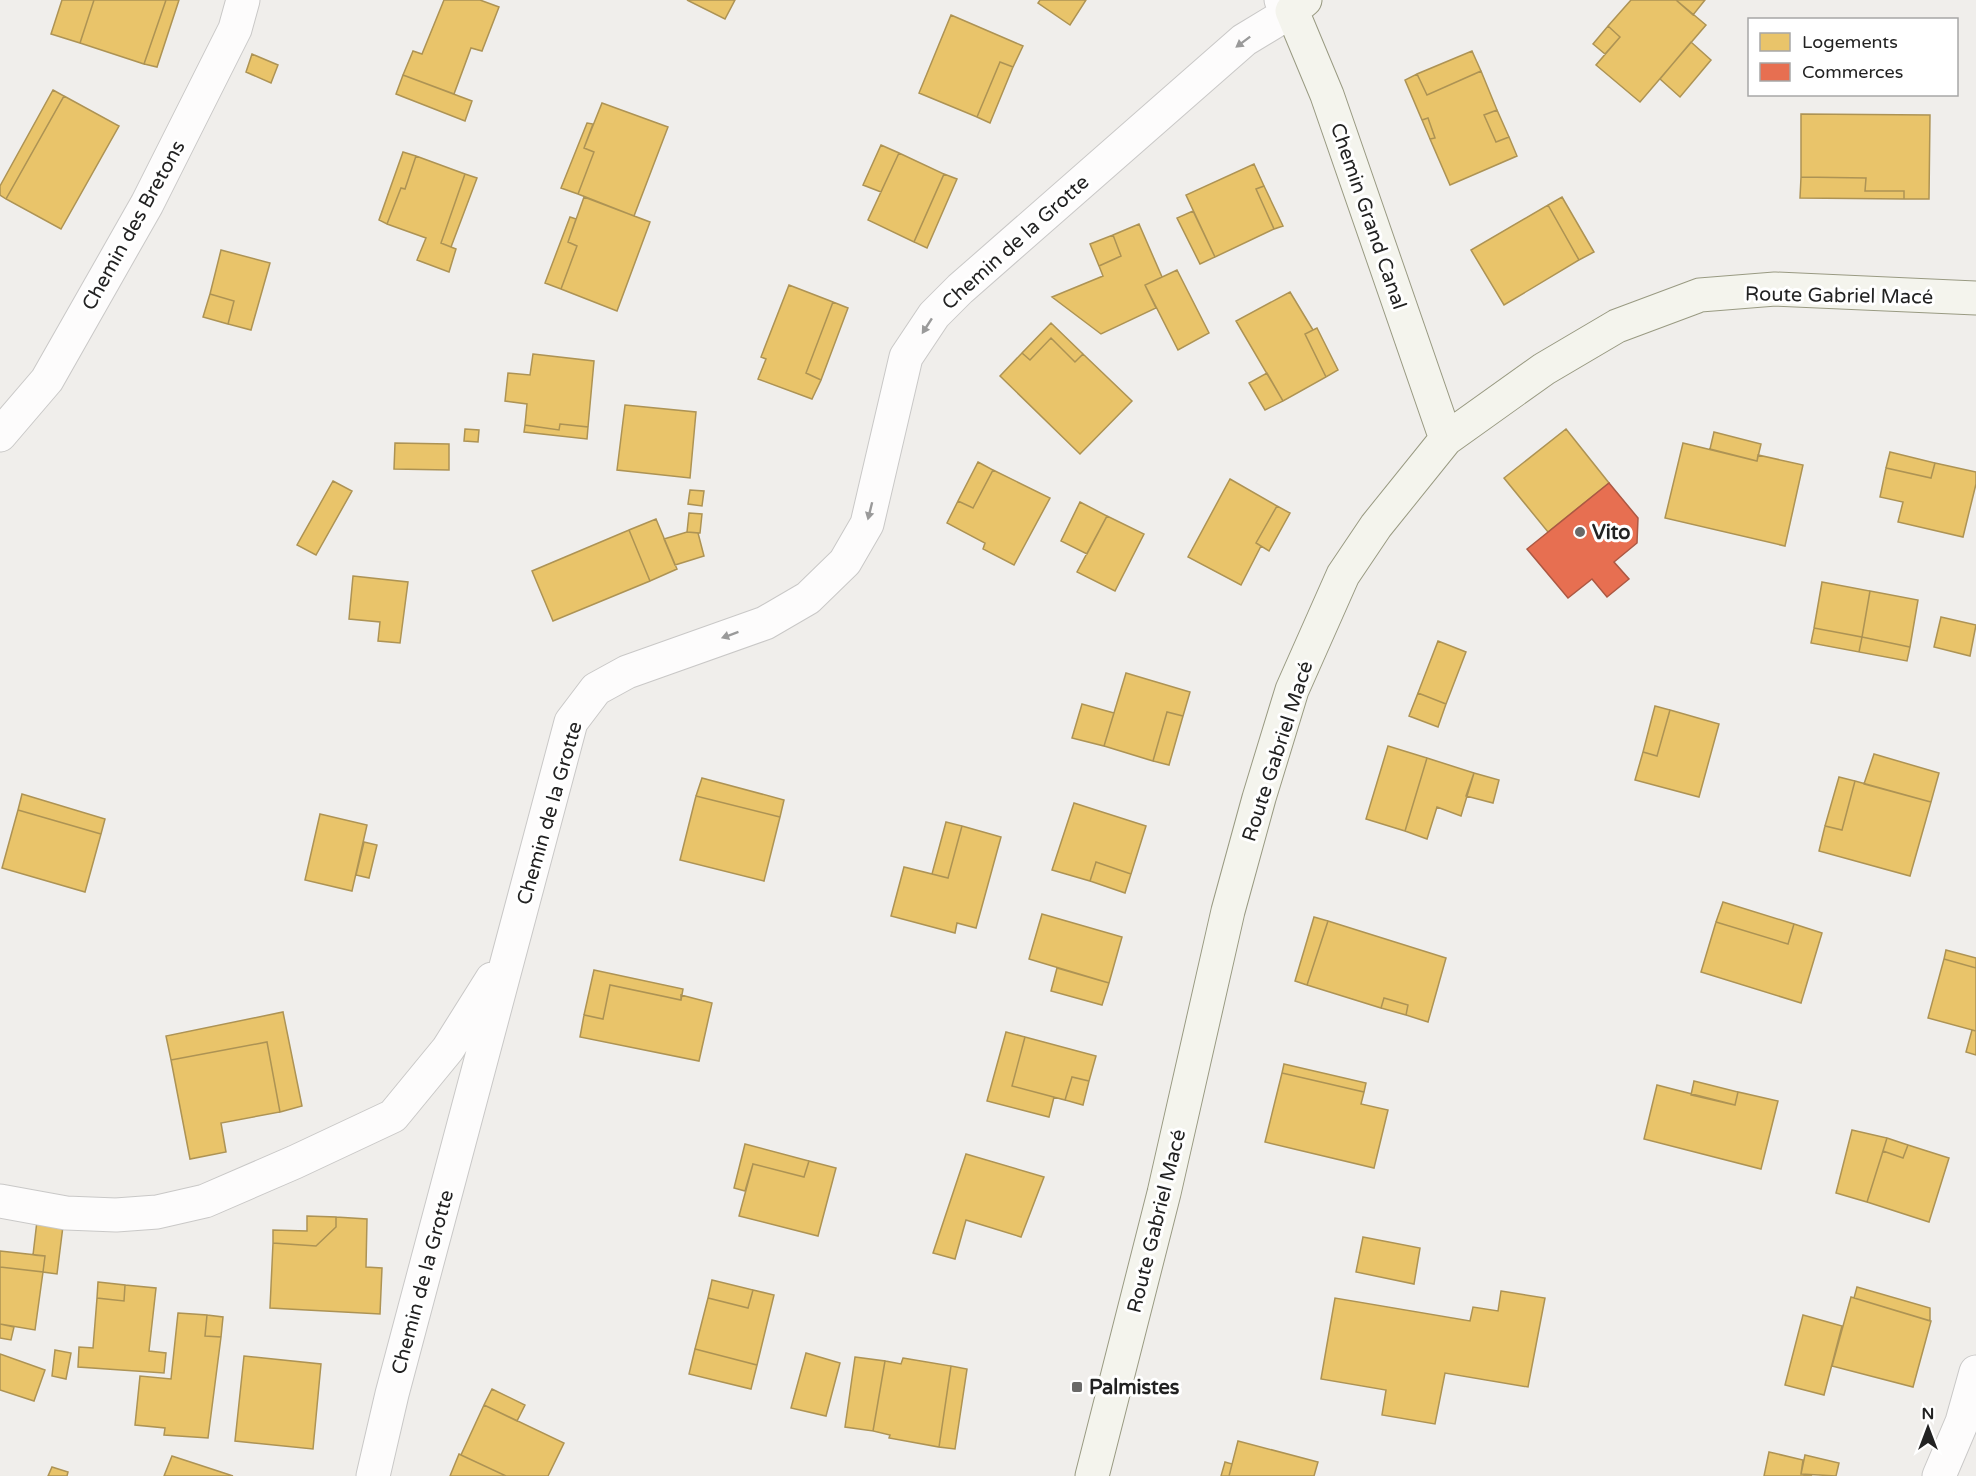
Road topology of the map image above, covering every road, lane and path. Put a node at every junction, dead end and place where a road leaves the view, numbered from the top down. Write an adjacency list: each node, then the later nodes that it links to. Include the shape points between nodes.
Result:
1 (243, 0): 4 (street, Chemin des Bretons, via 235,29 147,204 47,380)
2 (1293, 4): 5 (main road, Chemin Grand Canal); 6 (street, Chemin de la Grotte, one-way to 6, via 1244,40 934,315 906,357 867,524 844,562 808,598 765,623 627,672 596,689 571,722)
3 (1976, 298): 5 (main road, Route Gabriel Macé, via 1775,289 1700,296 1617,326 1544,369)
4 (0, 435)
5 (1446, 439): 10 (main road, Route Gabriel Macé, via 1376,526 1343,575 1292,690 1228,910 1164,1193)
6 (509, 953): 7 (street, via 448,1049 393,1116 205,1201 157,1212 66,1214); 9 (street, Chemin de la Grotte)
7 (0, 1201)
8 (1976, 1372): 11 (street, via 1962,1422)
9 (373, 1476)
10 (1092, 1476)
11 (1939, 1476)

